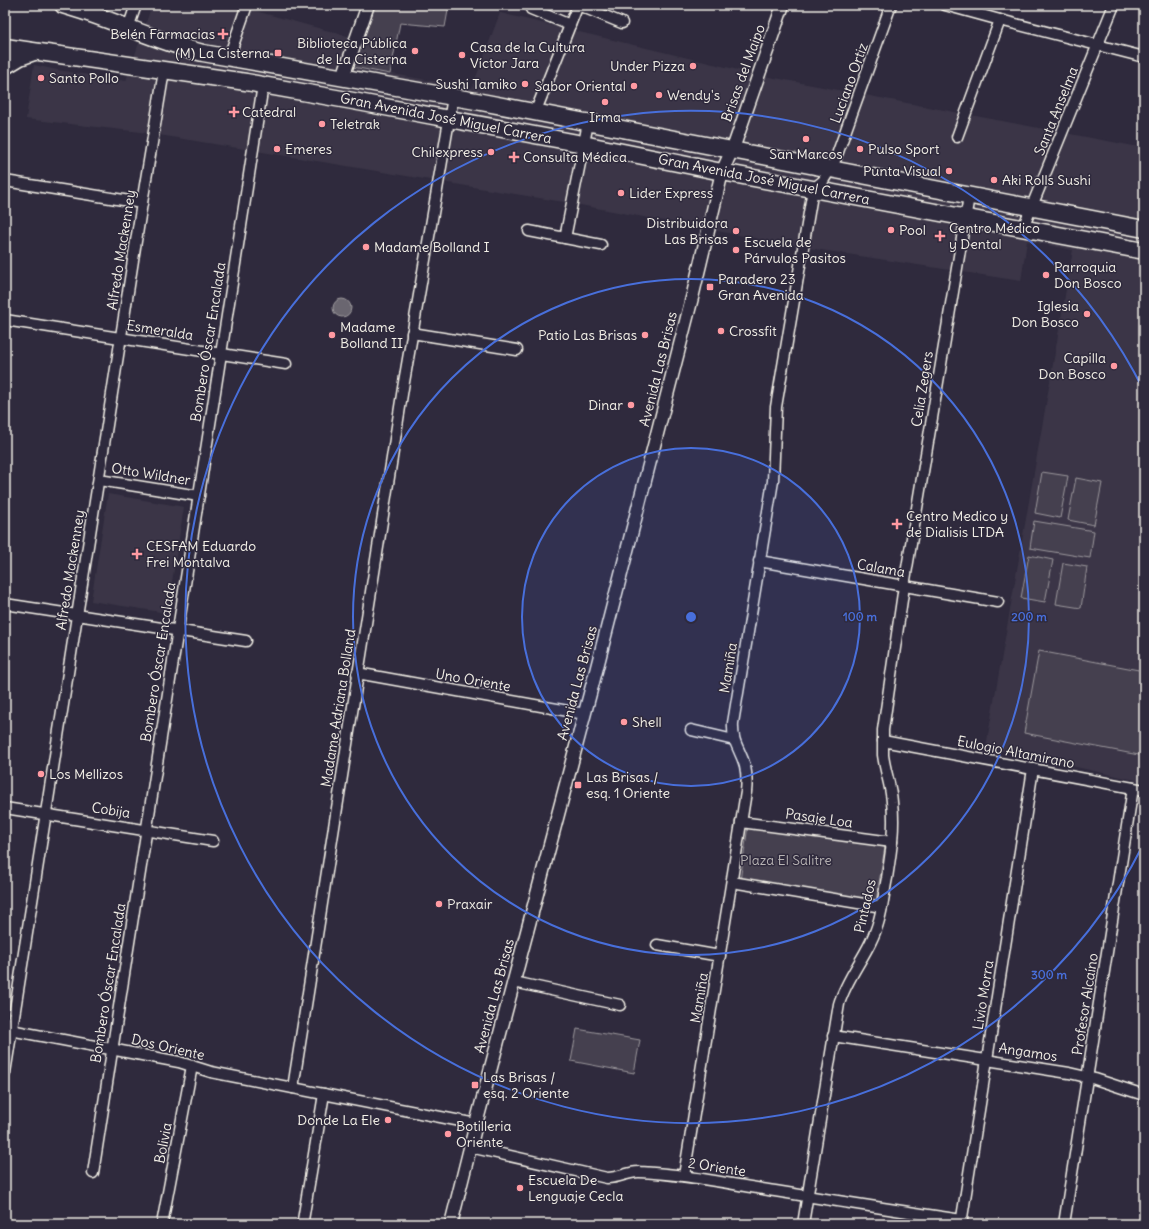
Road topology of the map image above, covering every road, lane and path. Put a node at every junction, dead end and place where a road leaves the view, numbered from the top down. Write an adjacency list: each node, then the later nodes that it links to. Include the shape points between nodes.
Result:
1 (136, 5): 14 (street)
2 (247, 5): 18 (street)
3 (368, 5): 22 (street)
4 (578, 5): 12 (street); 13 (street)
5 (783, 5): 31 (street, Brisas del Maipo)
6 (891, 5): 32 (street, Luciano Ortiz)
7 (945, 5): 11 (street)
8 (1114, 5): 15 (street, Santa Anselma)
9 (69, 6): 14 (main road, Gran Avenida José Miguel Carrera)
10 (531, 9): 13 (street)
11 (1000, 20): 15 (street); 29 (street)
12 (622, 23)
13 (570, 25): 26 (street)
14 (128, 28): 18 (main road, Gran Avenida José Miguel Carrera, via 185,48)
15 (1098, 45): 19 (street); 38 (street, Santa Anselma)
16 (5, 47): 17 (main road, Gran Avenida José Miguel Carrera)
17 (37, 52): 20 (main road, via 20,57); 21 (main road, Gran Avenida José Miguel Carrera)
18 (229, 57): 22 (main road, Gran Avenida José Miguel Carrera)
19 (1144, 57)
20 (5, 66)
21 (164, 71): 23 (main road, Gran Avenida José Miguel Carrera); 37 (street, Alfredo Mackenney)
22 (343, 77): 24 (main road, via 333,88); 25 (main road, Gran Avenida José Miguel Carrera)
23 (263, 85): 24 (main road, Gran Avenida José Miguel Carrera); 50 (street, Bombero Óscar Encalada)
24 (316, 94): 27 (main road, Gran Avenida José Miguel Carrera)
25 (454, 97): 26 (main road, Gran Avenida José Miguel Carrera); 27 (street, Madame Adriana Bolland)
26 (535, 113): 28 (main road, Gran Avenida José Miguel Carrera)
27 (450, 118): 30 (main road, Gran Avenida José Miguel Carrera); 47 (street, Madame Adriana Bolland)
28 (588, 123): 30 (street); 31 (main road, Gran Avenida José Miguel Carrera)
29 (957, 137)
30 (583, 144): 33 (main road, Gran Avenida José Miguel Carrera); 43 (street)
31 (732, 150): 32 (main road, Gran Avenida José Miguel Carrera); 33 (street, Avenida Las Brisas)
32 (831, 169): 35 (street, via 823,181); 36 (main road, Gran Avenida José Miguel Carrera)
33 (722, 172): 35 (main road, Gran Avenida José Miguel Carrera); 62 (street, Avenida Las Brisas)
34 (5, 182): 37 (street)
35 (813, 189): 39 (main road, Gran Avenida José Miguel Carrera); 54 (street, Mamiña, via 776,407 773,481)
36 (969, 196): 38 (main road, Gran Avenida José Miguel Carrera); 39 (street, Celia Zegers)
37 (142, 203): 48 (street, Alfredo Mackenney)
38 (1032, 208): 40 (street, Santa Anselma); 41 (main road, Gran Avenida José Miguel Carrera)
39 (965, 218): 40 (main road, Gran Avenida José Miguel Carrera); 55 (street, Celia Zegers)
40 (1024, 228): 45 (main road, Gran Avenida José Miguel Carrera)
41 (1144, 229)
42 (529, 231): 43 (street)
43 (564, 238): 44 (street)
44 (601, 245)
45 (1144, 251)
46 (5, 320): 48 (street, Esmeralda)
47 (412, 333): 49 (street); 61 (street, Madame Adriana Bolland)
48 (121, 338): 50 (street, Esmeralda); 52 (street, Alfredo Mackenney)
49 (517, 350)
50 (221, 354): 51 (street, Esmeralda); 53 (street, Bombero Óscar Encalada)
51 (286, 364)
52 (99, 480): 53 (street, Otto Wildner); 58 (street, Alfredo Mackenney)
53 (199, 496): 59 (street, Bombero Óscar Encalada)
54 (759, 561): 55 (street, Calama); 64 (street, Mamiña, via 733,723)
55 (904, 586): 56 (street, Calama); 65 (street, Pintados)
56 (998, 602)
57 (5, 604): 58 (street)
58 (77, 615): 59 (street); 70 (street, Alfredo Mackenney)
59 (178, 630): 60 (street); 72 (street, Bombero Óscar Encalada)
60 (246, 641)
61 (357, 673): 62 (street, Uno Oriente); 88 (street, Madame Adriana Bolland)
62 (585, 714): 79 (street, Avenida Las Brisas)
63 (691, 730): 64 (street)
64 (734, 740): 71 (street, Mamiña, via 746,774)
65 (883, 741): 66 (street, Eulogio Altamirano); 74 (street, Pintados, via 892,801)
66 (1033, 769): 67 (street, Eulogio Altamirano); 84 (street, Livio Morra)
67 (1133, 788): 68 (street, Eulogio Altamirano); 87 (street, Profesor Alcaíno)
68 (1144, 790)
69 (5, 808): 70 (street, Cobija)
70 (46, 814): 72 (street, Cobija); 81 (street, Alfredo Mackenney)
71 (741, 822): 74 (street, Pasaje Loa); 75 (street, Mamiña)
72 (146, 830): 73 (street, Cobija); 83 (street, Bombero Óscar Encalada)
73 (213, 841)
74 (892, 842): 76 (street, Pintados)
75 (732, 882): 76 (street); 78 (street, Mamiña)
76 (882, 907): 82 (street, Pintados, via 871,943 842,995)
77 (657, 945): 78 (street)
78 (720, 956): 94 (street, Mamiña)
79 (514, 982): 80 (street); 91 (street, Avenida Las Brisas)
80 (620, 1005)
81 (8, 1029): 83 (street, Dos Oriente); 86 (street, Alfredo Mackenney)
82 (833, 1036): 84 (street, Angamos); 95 (street, Pintados)
83 (112, 1049): 85 (street, Dos Oriente); 93 (street, Bombero Óscar Encalada)
84 (987, 1060): 87 (street, Angamos); 97 (street, Livio Morra)
85 (192, 1066): 88 (street, Dos Oriente); 98 (street, Bolivia)
86 (5, 1073)
87 (1087, 1077): 90 (street, Angamos); 101 (street, Profesor Alcaíno)
88 (293, 1088): 89 (street, Dos Oriente)
89 (324, 1094): 91 (street, Dos Oriente); 96 (street)
90 (1144, 1095)
91 (476, 1124): 92 (street, Avenida Las Brisas)
92 (470, 1147): 94 (street, 2 Oriente, via 607,1178 618,1178 636,1172); 99 (street, Avenida Las Brisas)
93 (93, 1173)
94 (684, 1176): 95 (street, 2 Oriente)
95 (807, 1196): 97 (street, 2 Oriente); 100 (street, Pintados)
96 (303, 1220)
97 (962, 1222)
98 (162, 1224)
99 (451, 1224)
100 (803, 1224)
101 (1064, 1224)

